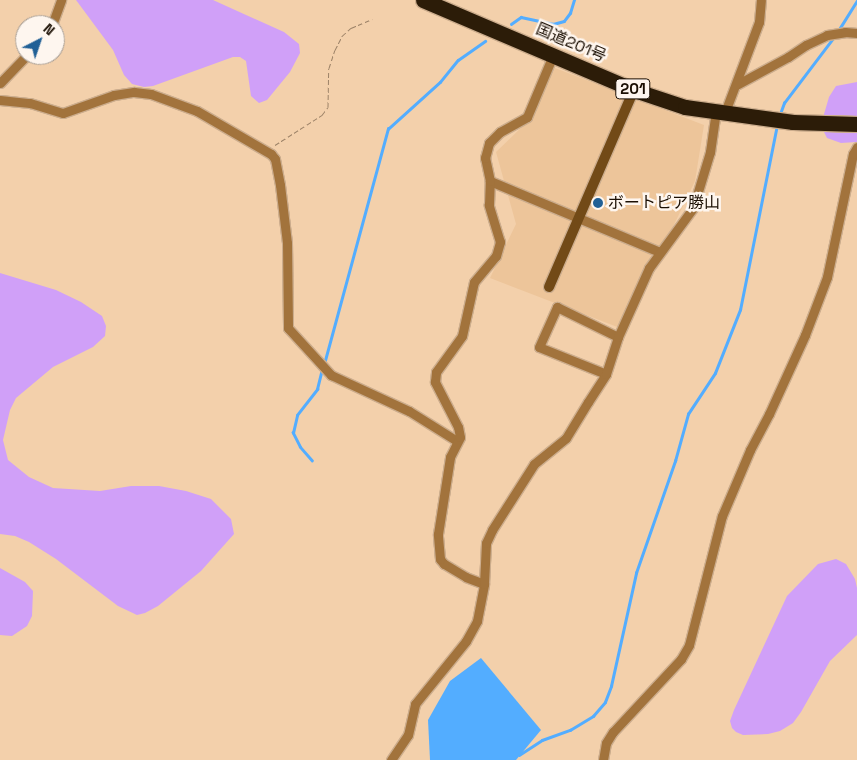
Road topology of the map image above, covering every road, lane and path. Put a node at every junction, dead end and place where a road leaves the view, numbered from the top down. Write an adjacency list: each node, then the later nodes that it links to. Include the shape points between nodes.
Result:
1 (60, 0): 4 (street)
2 (423, 0): 7 (highway, 国道201号 / 201)
3 (761, 0): 10 (street, via 759,22)
4 (55, 15)
5 (372, 20): 16 (path, via 351,28 342,36 329,68 328,107 322,115)
6 (857, 33): 10 (street, via 827,35 806,44)
7 (553, 55): 11 (highway, 国道201号 / 201); 17 (street, via 526,118 500,132 490,143 485,158)
8 (17, 65): 9 (street)
9 (0, 83)
10 (738, 84): 13 (street)
11 (634, 90): 13 (highway, 国道201号 / 201, via 685,107); 18 (street)
12 (0, 100): 16 (street, via 30,103 63,114 114,95 150,94 197,111)
13 (721, 112): 14 (highway, 国道201号 / 201, via 793,122); 19 (street, via 693,208)
14 (857, 124)
15 (857, 147): 26 (street, via 827,277 805,335 722,516 689,645 676,664 613,732 606,743)
16 (266, 151): 23 (street, via 275,159 280,185 287,243 288,328 331,376 409,411)
17 (490, 181): 18 (street); 23 (street, via 489,205 500,242 496,256 474,282 462,336 436,372 435,382 458,427 460,437)
18 (579, 218): 19 (street); 20 (street)
19 (660, 252): 21 (street, via 649,268)
20 (549, 287)
21 (618, 337): 22 (street); 22 (street, via 557,307 540,347)
22 (606, 374): 24 (street, via 566,438 534,464 492,530 486,543)
23 (457, 441): 24 (street, via 450,457 438,534 440,558 459,573)
24 (484, 584): 25 (street, via 479,613 471,633 420,695 408,735)
25 (391, 760)
26 (603, 760)

